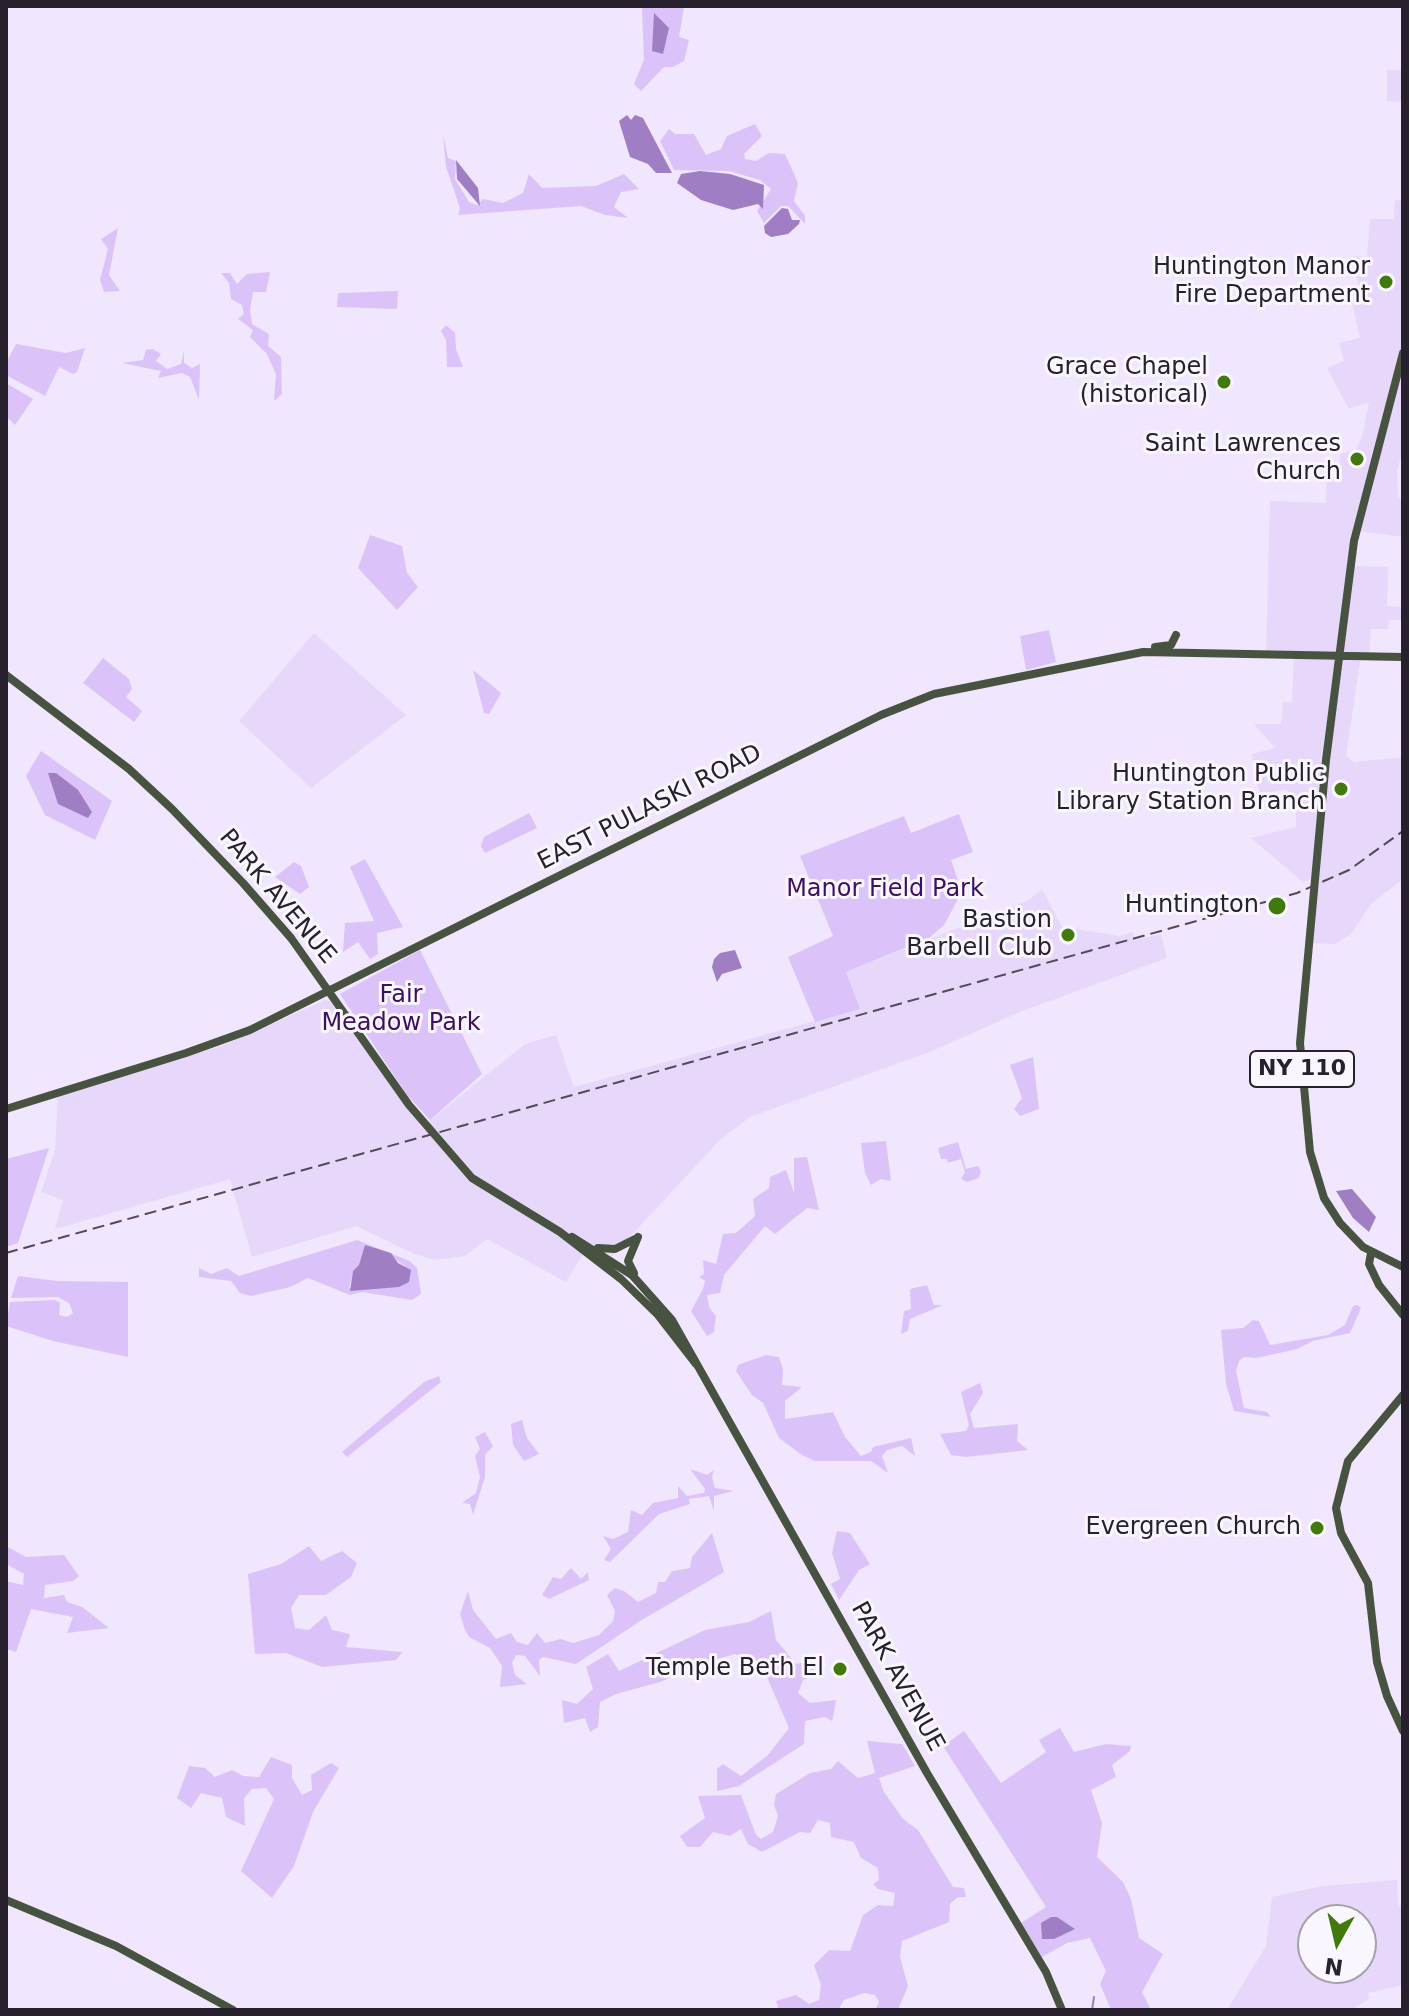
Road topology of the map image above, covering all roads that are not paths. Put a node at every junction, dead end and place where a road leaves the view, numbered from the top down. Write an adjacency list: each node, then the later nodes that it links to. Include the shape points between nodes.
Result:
1 (1403, 353): 4 (main road, NY 110, via 1354,541)
2 (1176, 635): 3 (main road, via 1171,645)
3 (1143, 652): 4 (main road, EAST PULASKI ROAD); 7 (main road, EAST PULASKI ROAD, via 954,689 904,704)
4 (1339, 655): 5 (main road, EAST PULASKI ROAD); 11 (main road, NY 110, via 1300,1043 1310,1152 1319,1185 1340,1223)
5 (1403, 657)
6 (6, 675): 7 (main road, PARK AVENUE, via 129,769 172,809 275,918)
7 (329, 990): 8 (main road, EAST PULASKI ROAD, via 217,1043); 9 (main road, PARK AVENUE, via 409,1105 472,1178)
8 (6, 1109)
9 (563, 1235): 10 (main road, PARK AVENUE); 12 (main road); 14 (main road, PARK AVENUE)
10 (591, 1247): 12 (main road, PARK AVENUE); 15 (main road, via 615,1249 638,1237 628,1263)
11 (1371, 1253): 13 (main road, NY 110); 17 (main road, via 1373,1274)
12 (616, 1263): 14 (main road); 15 (main road, PARK AVENUE)
13 (1403, 1267)
14 (621, 1279): 16 (main road, PARK AVENUE)
15 (644, 1285): 18 (main road, PARK AVENUE)
16 (658, 1315): 18 (main road, via 669,1326); 19 (main road, PARK AVENUE)
17 (1403, 1315)
18 (672, 1320): 19 (main road, PARK AVENUE)
19 (696, 1364): 24 (main road, PARK AVENUE, via 1046,1972)
20 (1403, 1395): 21 (main road, via 1348,1461 1336,1508 1341,1533 1368,1583 1377,1662)
21 (1403, 1731)
22 (6, 1900): 23 (main road, via 116,1946)
23 (233, 2010)
24 (1062, 2010)

